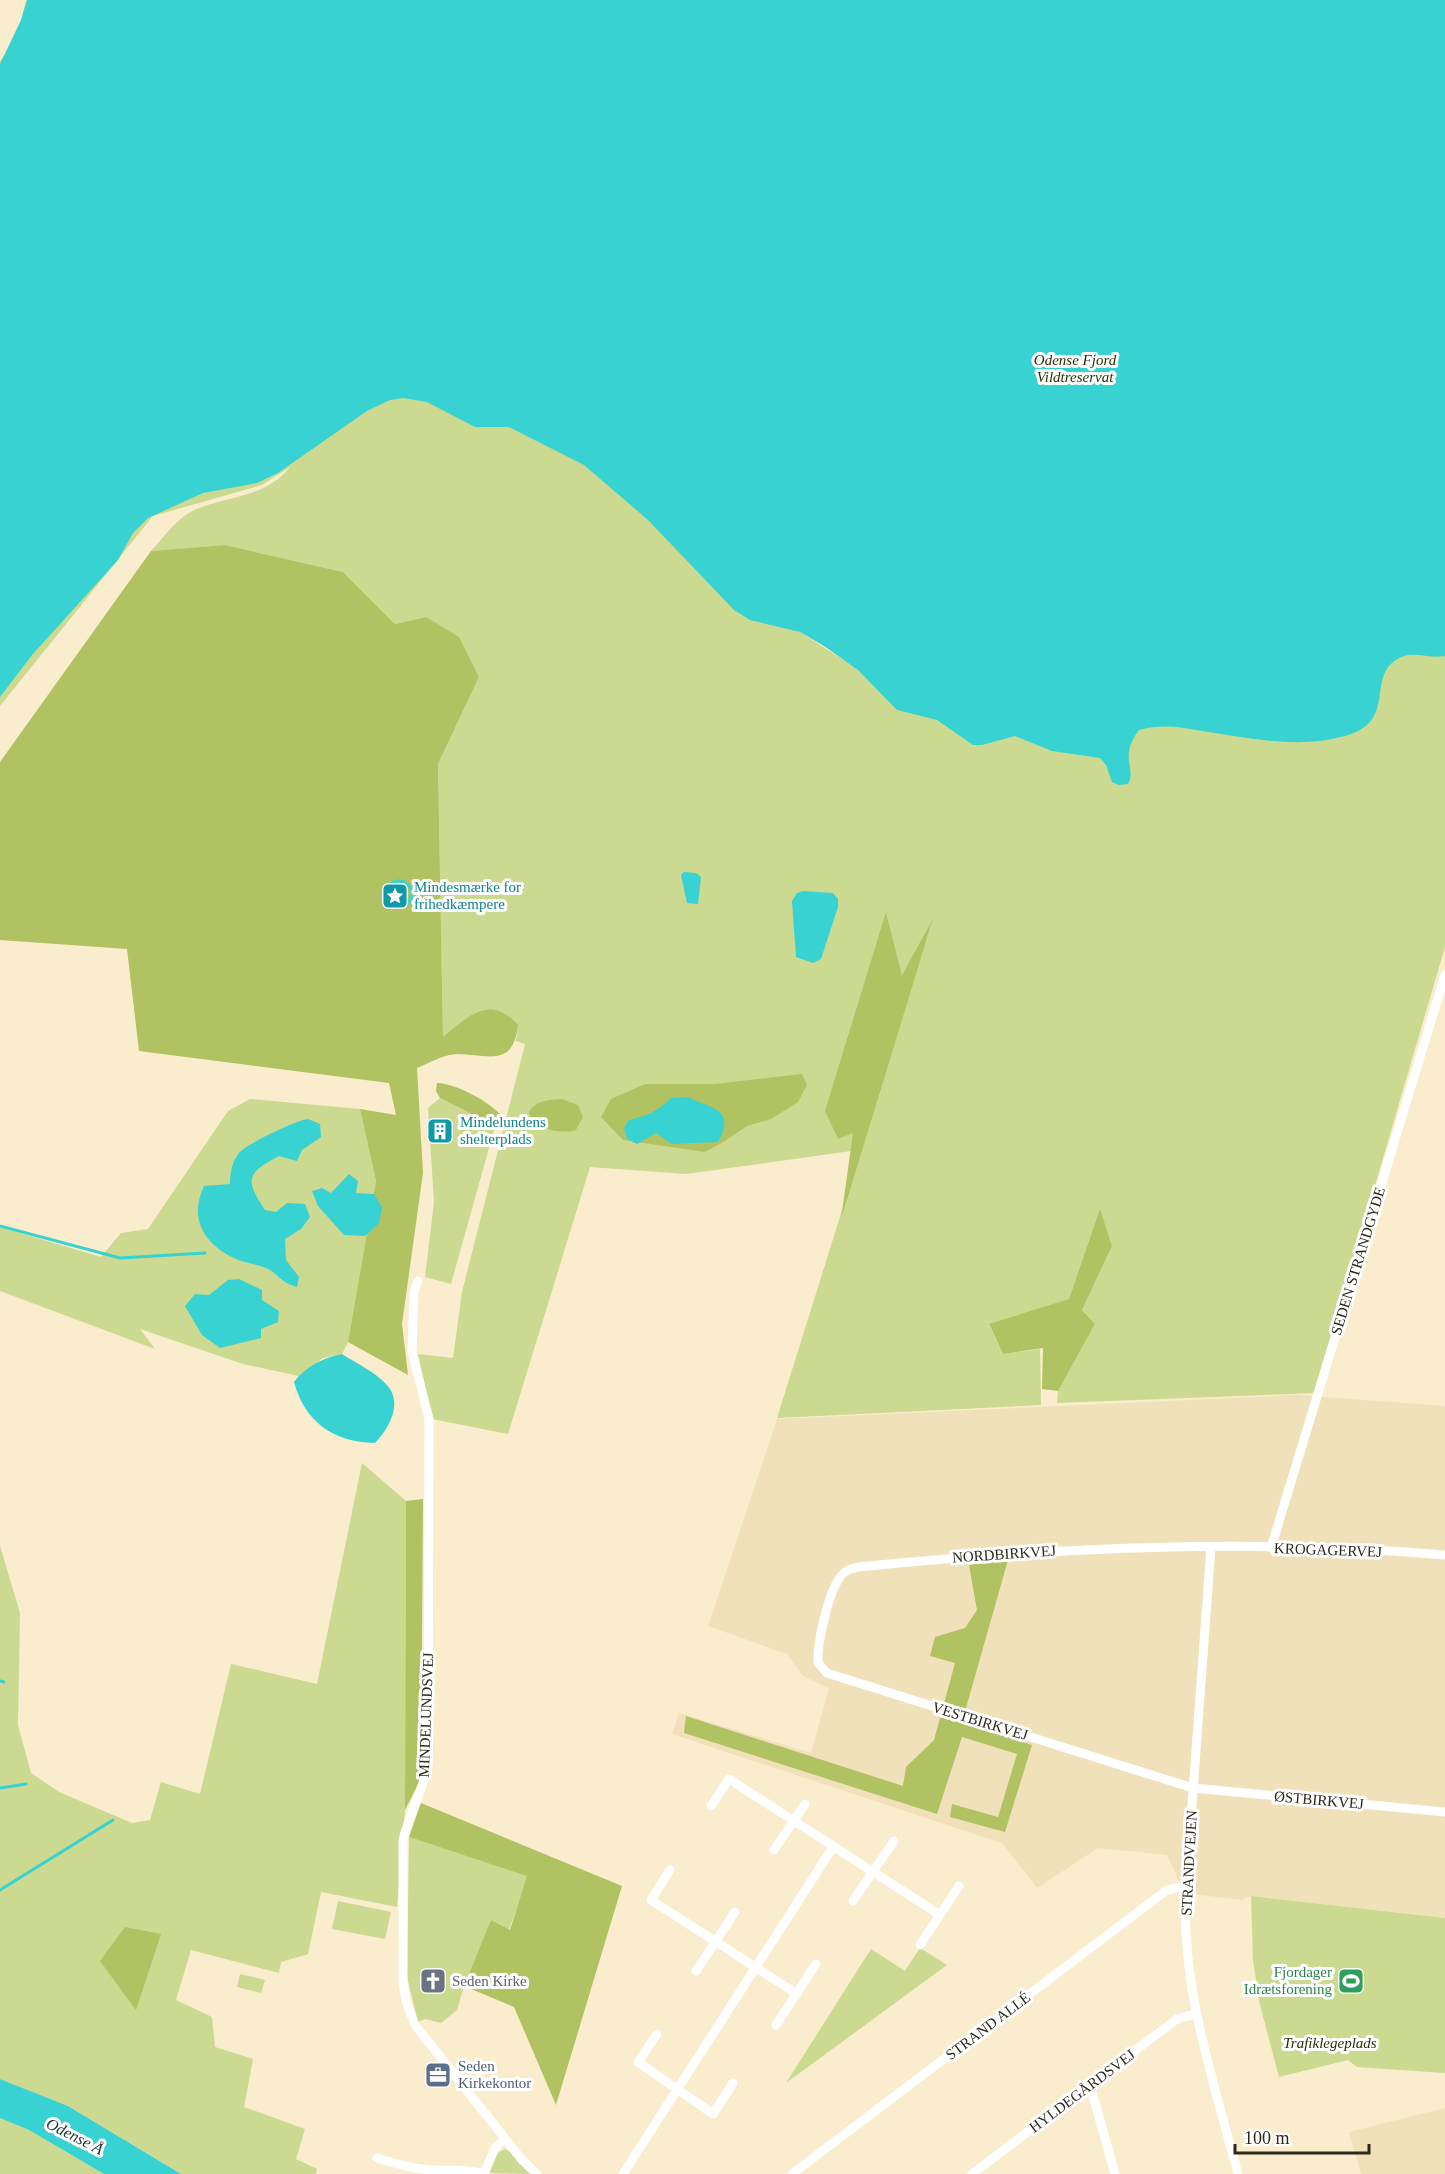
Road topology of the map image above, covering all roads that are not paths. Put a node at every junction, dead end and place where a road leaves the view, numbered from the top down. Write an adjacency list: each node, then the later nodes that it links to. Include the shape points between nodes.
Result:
1 (1445, 975): 4 (street, SEDEN STRANDGYDE)
2 (418, 1281): 34 (street, MINDELUNDSVEJ, via 414,1292 412,1352 429,1419 428,1765 403,1840 403,1983 415,2025)
3 (1211, 1547): 4 (street, KROGAGERVEJ); 6 (street, NORDBIRKVEJ, via 1043,1550 858,1567 842,1576); 7 (street, STRANDVEJEN)
4 (1270, 1548): 5 (street, KROGAGERVEJ)
5 (1445, 1555)
6 (826, 1614): 7 (street, VESTBIRKVEJ, via 818,1663 828,1673)
7 (1193, 1788): 10 (street, ØSTBIRKVEJ); 18 (street, STRANDVEJEN)
8 (805, 1804): 11 (street)
9 (711, 1806): 11 (street, via 729,1779)
10 (1445, 1812)
11 (794, 1822): 13 (street); 14 (street)
12 (894, 1841): 16 (street)
13 (833, 1847): 16 (street); 25 (street)
14 (774, 1850)
15 (670, 1870): 22 (street, via 651,1900)
16 (873, 1872): 19 (street); 21 (street)
17 (959, 1886): 21 (street)
18 (1186, 1886): 28 (street, STRANDVEJEN, via 1186,1931); 41 (street, STRAND ALLÉ, via 1167,1890)
19 (853, 1901)
20 (735, 1912): 22 (street)
21 (940, 1915): 23 (street)
22 (715, 1942): 25 (street); 26 (street)
23 (920, 1945)
24 (816, 1964): 27 (street)
25 (755, 1968): 27 (street); 33 (street)
26 (696, 1971)
27 (797, 1994): 29 (street)
28 (1195, 2014): 32 (street, HYLDEGÅRDSVEJ, via 1177,2019); 45 (street, STRANDVEJEN)
29 (776, 2025)
30 (657, 2034): 33 (street, via 638,2062)
31 (733, 2083): 33 (street, via 713,2114)
32 (1090, 2085): 36 (street, HYLDEGÅRDSVEJ); 44 (street)
33 (676, 2090): 40 (street)
34 (505, 2139): 38 (street, via 495,2148); 39 (street, MINDELUNDSVEJ)
35 (377, 2158): 37 (street)
36 (986, 2164): 42 (street, HYLDEGÅRDSVEJ); 43 (street)
37 (436, 2172): 38 (street, via 459,2169)
38 (484, 2174)
39 (537, 2174)
40 (623, 2174)
41 (792, 2174)
42 (972, 2174)
43 (988, 2174)
44 (1114, 2174)
45 (1238, 2174)

